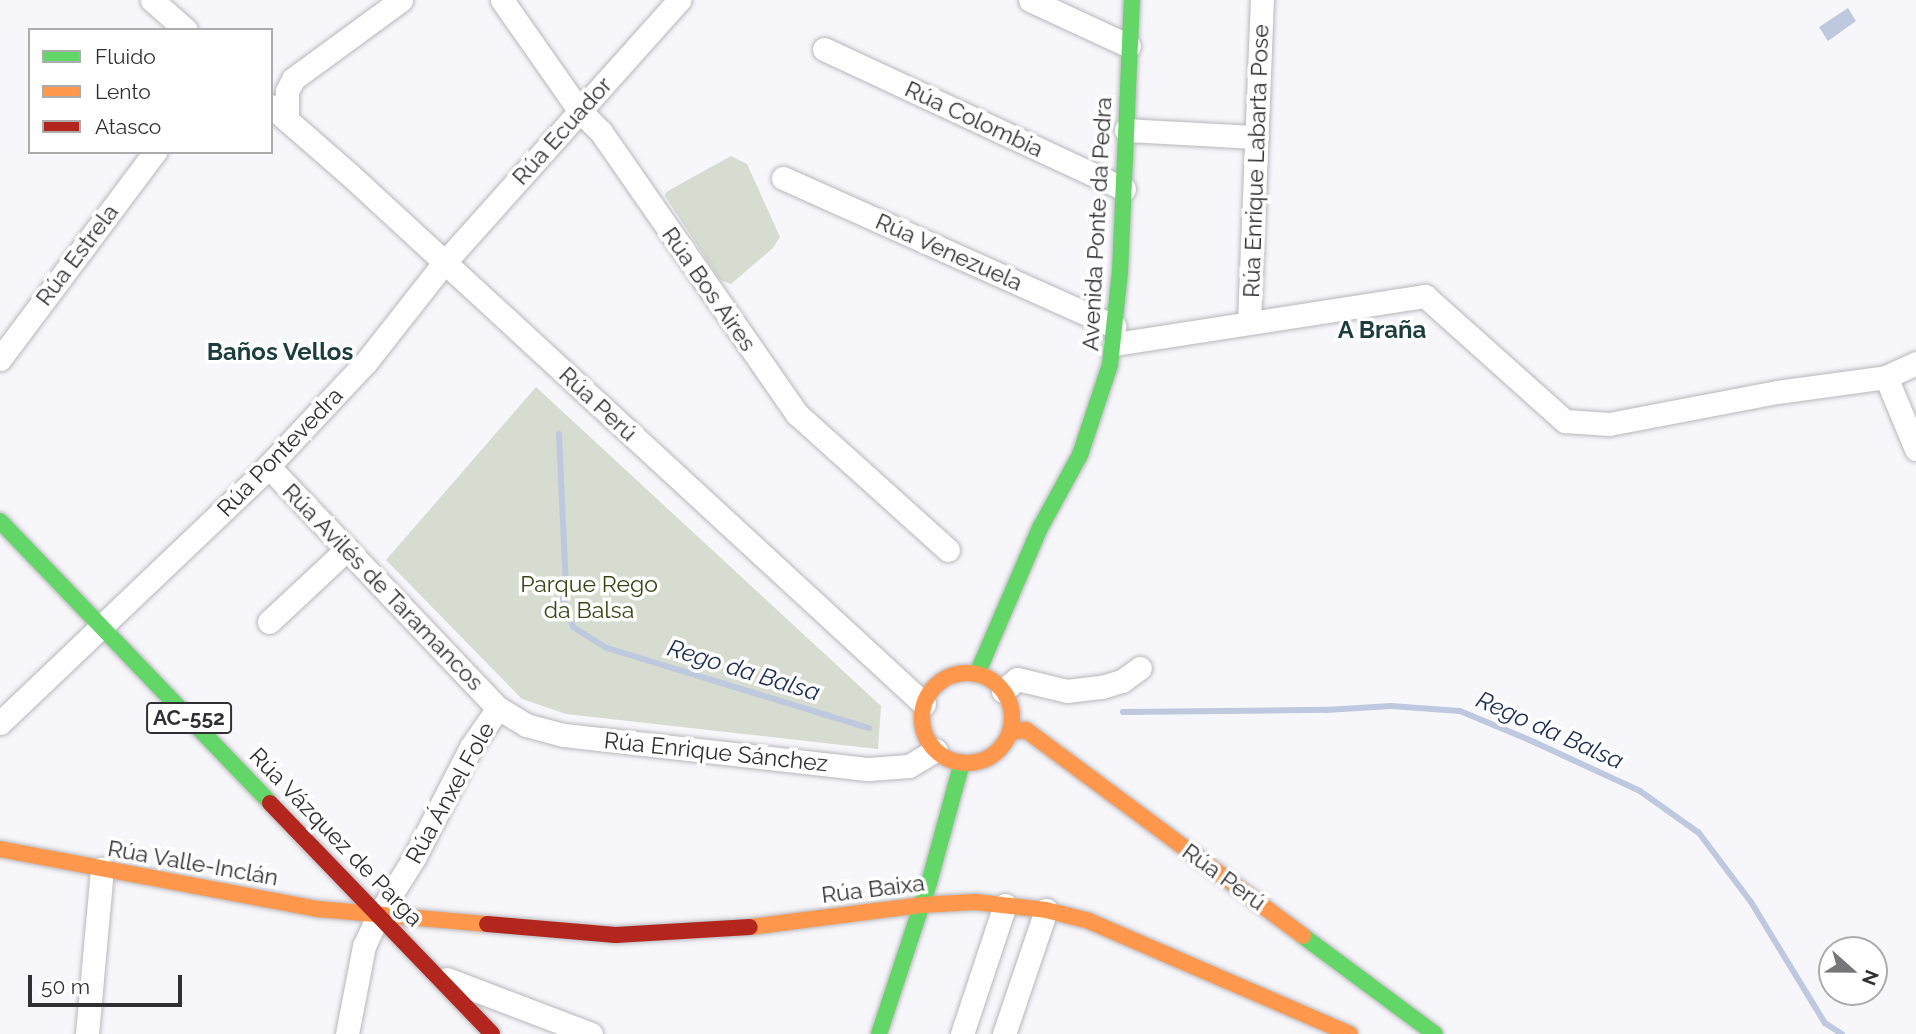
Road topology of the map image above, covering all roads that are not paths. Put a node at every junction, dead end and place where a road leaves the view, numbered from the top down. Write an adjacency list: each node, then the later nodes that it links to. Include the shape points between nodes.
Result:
1 (152, 0): 8 (street)
2 (401, 0): 12 (street, via 293,79)
3 (502, 0): 11 (street, Rúa Bos Aires)
4 (680, 0): 11 (street, Rúa Ecuador)
5 (1030, 0): 9 (street)
6 (1132, 0): 9 (main road, Avenida Ponte da Pedra)
7 (1262, 0): 14 (street, Rúa Enrique Labarta Pose)
8 (185, 28)
9 (1129, 46): 13 (main road, Avenida Ponte da Pedra)
10 (824, 49): 17 (street, Rúa Colombia)
11 (579, 110): 18 (street, Rúa Ecuador); 28 (street, Rúa Bos Aires, via 601,132 797,414)
12 (279, 113): 18 (street, Rúa Perú)
13 (1126, 130): 14 (street); 17 (main road, Avenida Ponte da Pedra)
14 (1257, 137): 19 (street, Rúa Enrique Labarta Pose)
15 (154, 154): 21 (street, Rúa Estrela)
16 (783, 178): 20 (street, Rúa Venezuela)
17 (1124, 189): 20 (main road, Avenida Ponte da Pedra)
18 (444, 263): 25 (street, Rúa Pontevedra, via 366,362); 34 (street, Rúa Perú)
19 (1249, 322): 20 (street); 23 (street, via 1425,296 1564,421 1609,424)
20 (1115, 335): 32 (main road, Avenida Ponte da Pedra, via 1102,397 1080,455 1040,528)
21 (0, 359)
22 (1916, 363): 23 (street)
23 (1886, 377): 24 (street)
24 (1916, 449)
25 (263, 471): 27 (street, Rúa Avilés de Taramancos); 30 (street, Rúa Pontevedra)
26 (0, 521): 30 (main road, Rúa Vázquez de Parga / AC-552)
27 (347, 549): 29 (street); 35 (street, Rúa Avilés de Taramancos)
28 (948, 550)
29 (269, 622)
30 (101, 627): 36 (street, Rúa Pontevedra); 46 (main road, Rúa Vázquez de Parga / AC-552)
31 (1140, 668): 33 (street, via 1122,681 1102,687 1067,691 1017,679)
32 (977, 674): 33 (main road); 34 (main road, via 939,682)
33 (1003, 691): 37 (main road, via 1010,704)
34 (924, 704): 38 (main road, via 923,729)
35 (498, 708): 38 (street, Rúa Enrique Sánchez, via 526,725 564,735 869,769 909,766); 46 (street, Rúa Ánxel Fole, via 471,747 414,858)
36 (0, 723)
37 (1010, 732): 39 (main road, via 985,759); 48 (main road, Rúa Perú, via 1026,730)
38 (940, 754): 39 (main road); 40 (main road)
39 (962, 762): 40 (main road)
40 (949, 807): 43 (main road)
41 (0, 849): 42 (main road, Rúa Valle-Inclán)
42 (102, 869): 46 (main road, Rúa Valle-Inclán, via 318,909); 49 (street)
43 (921, 905): 44 (main road, Rúa Baixa); 46 (main road, Rúa Baixa, via 719,931 616,935); 53 (main road)
44 (1005, 905): 45 (main road, Rúa Baixa); 54 (street)
45 (1046, 910): 55 (street); 56 (main road, Rúa Baixa, via 1089,921)
46 (379, 914): 47 (main road, Rúa Vázquez de Parga / AC-552); 50 (street, Rúa Ánxel Fole, via 364,946)
47 (437, 975): 51 (main road, Rúa Vázquez de Parga / AC-552); 52 (street)
48 (1424, 1031)
49 (87, 1034)
50 (347, 1034)
51 (492, 1034)
52 (591, 1034)
53 (879, 1034)
54 (962, 1034)
55 (1004, 1034)
56 (1350, 1034)

